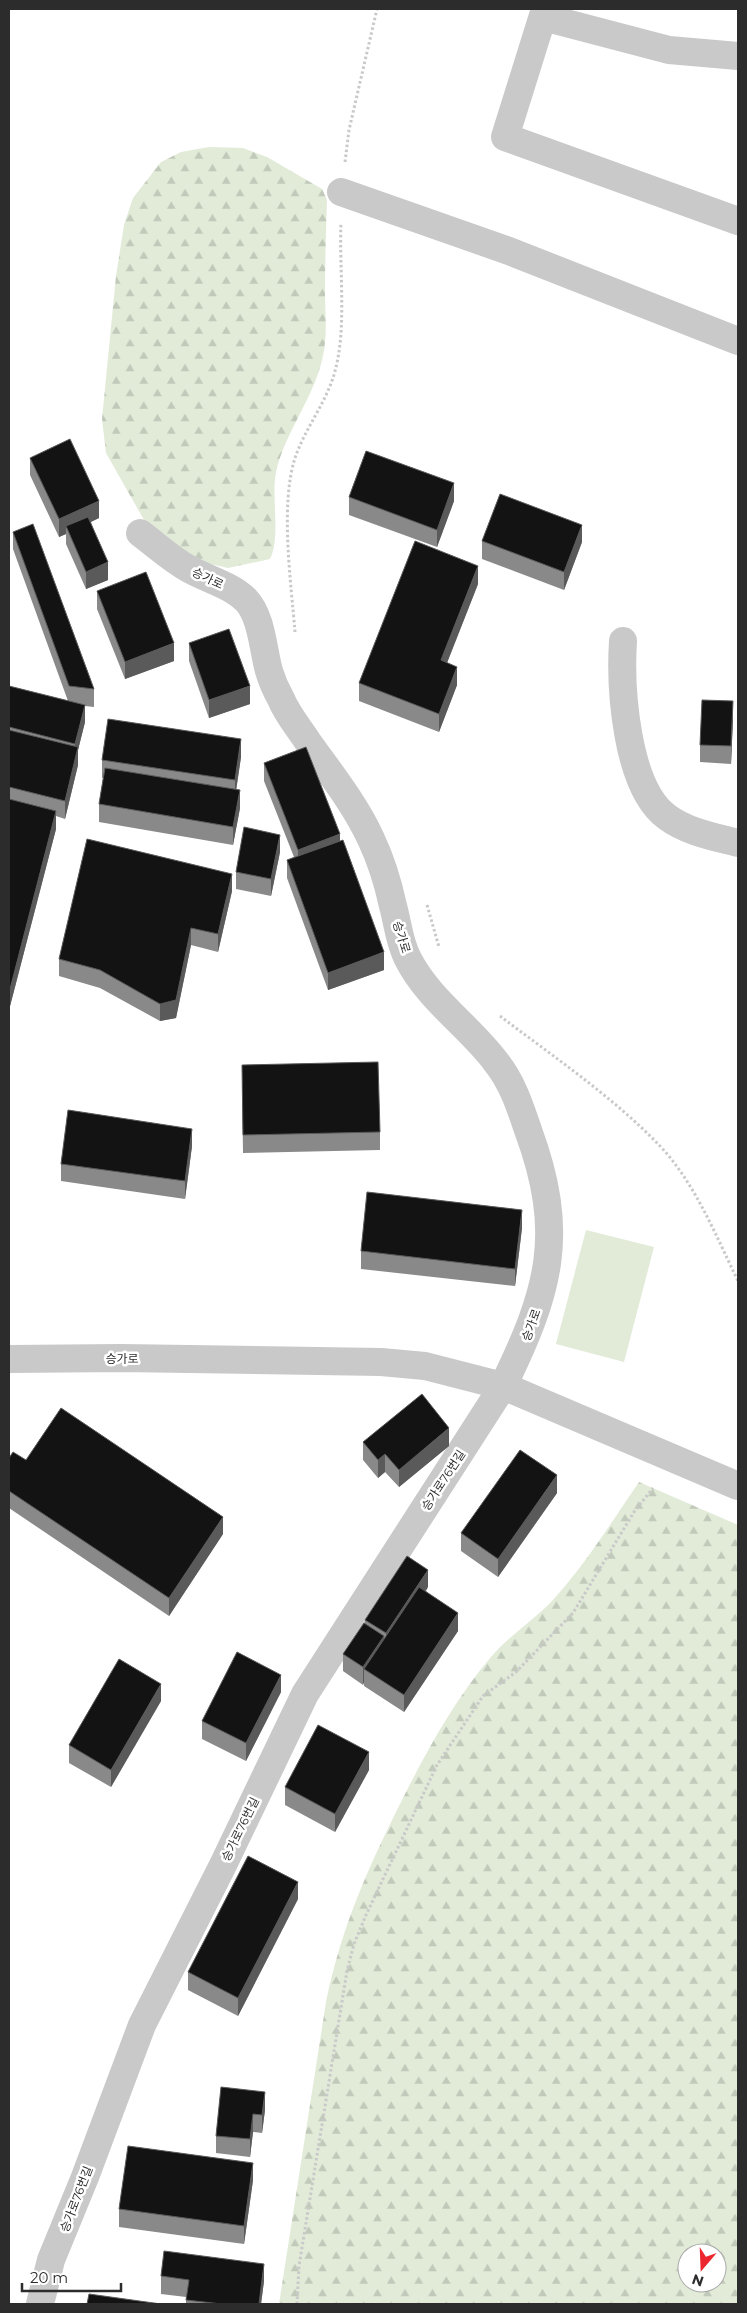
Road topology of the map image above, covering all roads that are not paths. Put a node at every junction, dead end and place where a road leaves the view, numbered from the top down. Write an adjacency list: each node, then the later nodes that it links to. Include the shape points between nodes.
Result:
1 (544, 13): 2 (street, via 669,50); 4 (street, via 505,137)
2 (738, 56)
3 (342, 192): 5 (street, via 509,251)
4 (738, 221)
5 (738, 341)
6 (140, 533): 10 (street, 승가로, via 186,568 233,590 247,602 256,619 270,674 282,703 336,780 371,838 385,872 398,935 407,958 420,981 472,1032 498,1064 517,1097 539,1159 549,1208 550,1242 537,1308)
7 (623, 641): 8 (street, via 622,698 640,777 653,804 681,826)
8 (738, 843)
9 (9, 1359): 10 (street, 승가로, via 381,1362 425,1366)
10 (503, 1386): 11 (street, 승가로); 12 (street, 승가로76번길, via 305,1694 139,2033 51,2260)
11 (738, 1486)
12 (40, 2304)

